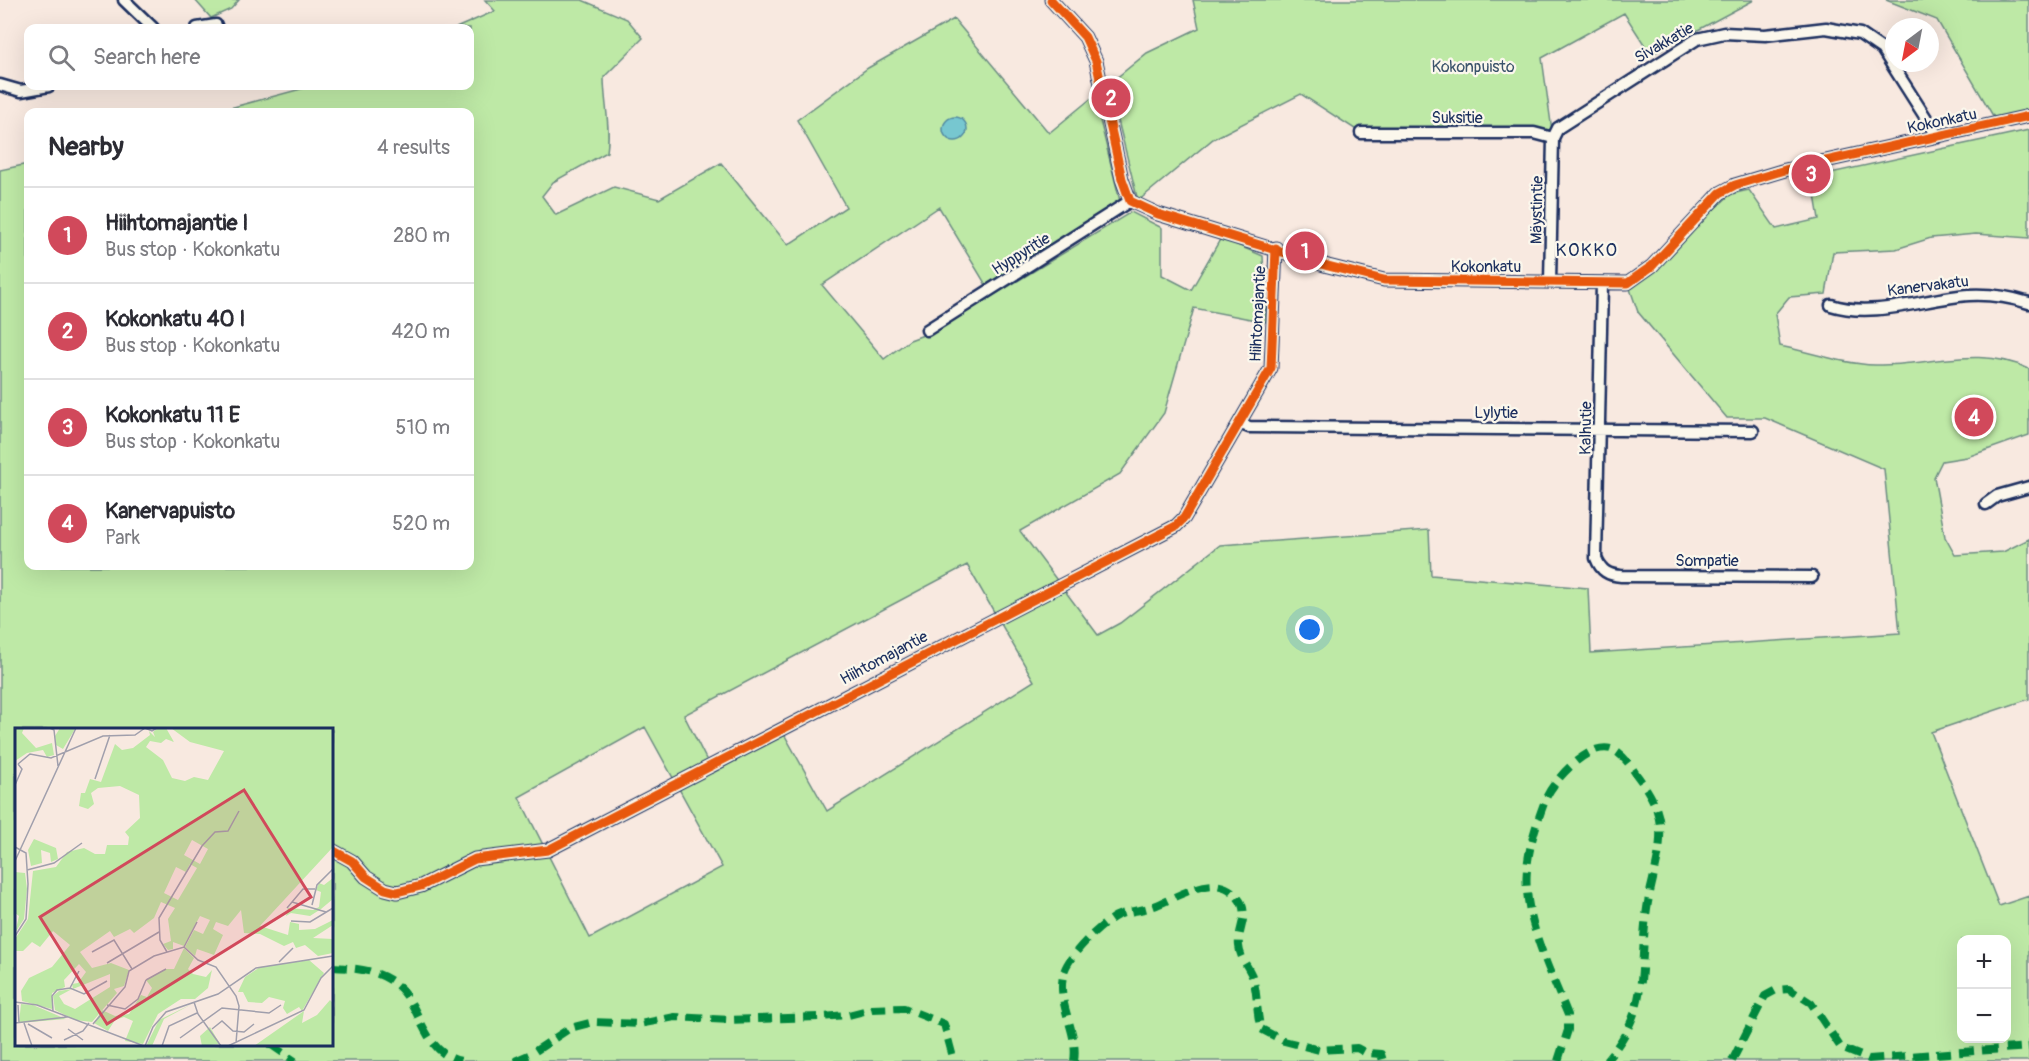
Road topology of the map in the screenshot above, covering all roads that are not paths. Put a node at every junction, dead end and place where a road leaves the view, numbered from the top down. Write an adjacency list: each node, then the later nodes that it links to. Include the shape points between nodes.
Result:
1 (124, 0): 3 (street)
2 (1051, 0): 10 (street, via 1084,37 1093,54)
3 (149, 24)
4 (0, 85): 5 (street)
5 (27, 90)
6 (2029, 116): 8 (street, Kokonkatu)
7 (1361, 133): 9 (street, Suksitie, via 1534,133)
8 (1938, 136): 9 (street, Sivakkatie, via 1882,49 1860,34 1826,28 1765,35 1724,33 1697,39 1564,122); 13 (street, Kokonkatu, via 1735,185 1720,194 1652,266 1628,283)
9 (1553, 138): 12 (street, Mäystintie)
10 (1130, 201): 11 (street, Kokonkatu, via 1158,214); 16 (street, Hyppyritie)
11 (1276, 249): 12 (street, Kokonkatu, via 1384,280); 17 (street, Hiihtomajantie, via 1271,368)
12 (1550, 282): 13 (street, Kokonkatu)
13 (1602, 284): 18 (street, Kalhutie)
14 (2029, 303): 15 (street, Kanervakatu, via 1971,295 1901,306)
15 (1831, 305)
16 (927, 330)
17 (1239, 423): 18 (street, Lylytie, via 1249,427); 24 (street, Hiihtomajantie, via 1184,518 1176,525 575,838 548,850 475,860 421,886 397,892 366,877 352,861)
18 (1601, 429): 19 (street, Lylytie); 22 (street, Kalhutie, via 1596,558)
19 (1753, 431)
20 (2029, 487): 21 (street, via 1997,496)
21 (1986, 504)
22 (1603, 570): 23 (street, Sompatie, via 1621,576)
23 (1812, 577)
24 (333, 851)

